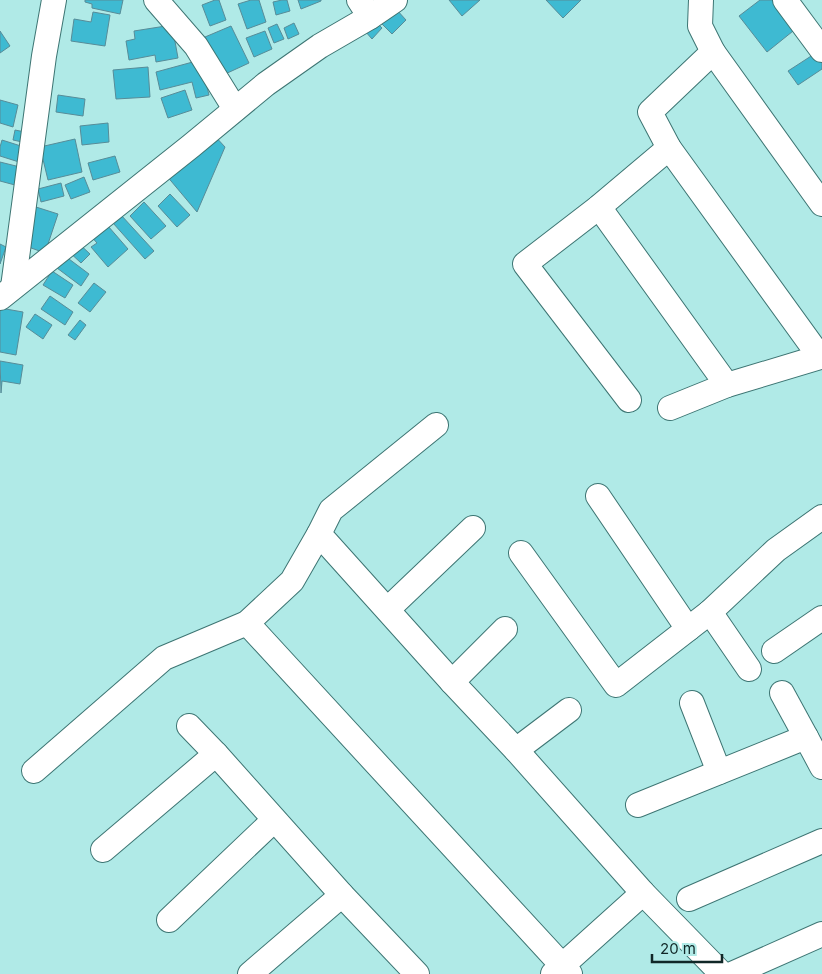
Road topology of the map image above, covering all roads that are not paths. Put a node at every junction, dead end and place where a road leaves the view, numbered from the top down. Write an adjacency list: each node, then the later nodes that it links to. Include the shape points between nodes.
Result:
1 (54, 0): 13 (street)
2 (156, 0): 9 (street, via 196,46)
3 (395, 0): 6 (street)
4 (701, 0): 8 (street, via 700,26)
5 (785, 0): 7 (street)
6 (364, 9): 9 (street)
7 (822, 50)
8 (713, 52): 10 (street, via 650,112); 11 (street)
9 (235, 109): 13 (street)
10 (669, 148): 12 (street); 14 (street)
11 (822, 204)
12 (598, 207): 15 (street); 16 (street, via 525,264)
13 (7, 293)
14 (821, 357): 15 (street)
15 (727, 385): 17 (street)
16 (629, 400)
17 (670, 408)
18 (436, 425): 22 (street, via 331,510)
19 (598, 496): 29 (street)
20 (822, 517): 25 (street, via 776,550)
21 (473, 528): 24 (street)
22 (320, 534): 24 (street); 27 (street, via 292,581)
23 (521, 553): 29 (street, via 616,685)
24 (388, 609): 32 (street)
25 (710, 612): 29 (street); 31 (street)
26 (822, 618): 30 (street)
27 (247, 623): 41 (street, via 164,658); 52 (street)
28 (506, 629): 32 (street)
29 (688, 629)
30 (774, 651)
31 (749, 669)
32 (452, 682): 38 (street)
33 (782, 693): 37 (street)
34 (692, 703): 42 (street)
35 (569, 710): 38 (street)
36 (189, 726): 39 (street)
37 (806, 737): 40 (street); 42 (street)
38 (516, 750): 47 (street)
39 (216, 754): 44 (street); 46 (street)
40 (822, 766)
41 (34, 771)
42 (719, 772): 43 (street)
43 (638, 805)
44 (274, 820): 48 (street); 50 (street)
45 (822, 841): 49 (street)
46 (103, 850)
47 (643, 893): 52 (street); 55 (street)
48 (342, 895): 53 (street); 54 (street)
49 (689, 899)
50 (169, 920)
51 (822, 934): 56 (street)
52 (562, 971)
53 (250, 974)
54 (417, 974)
55 (722, 974)
56 (732, 974)

